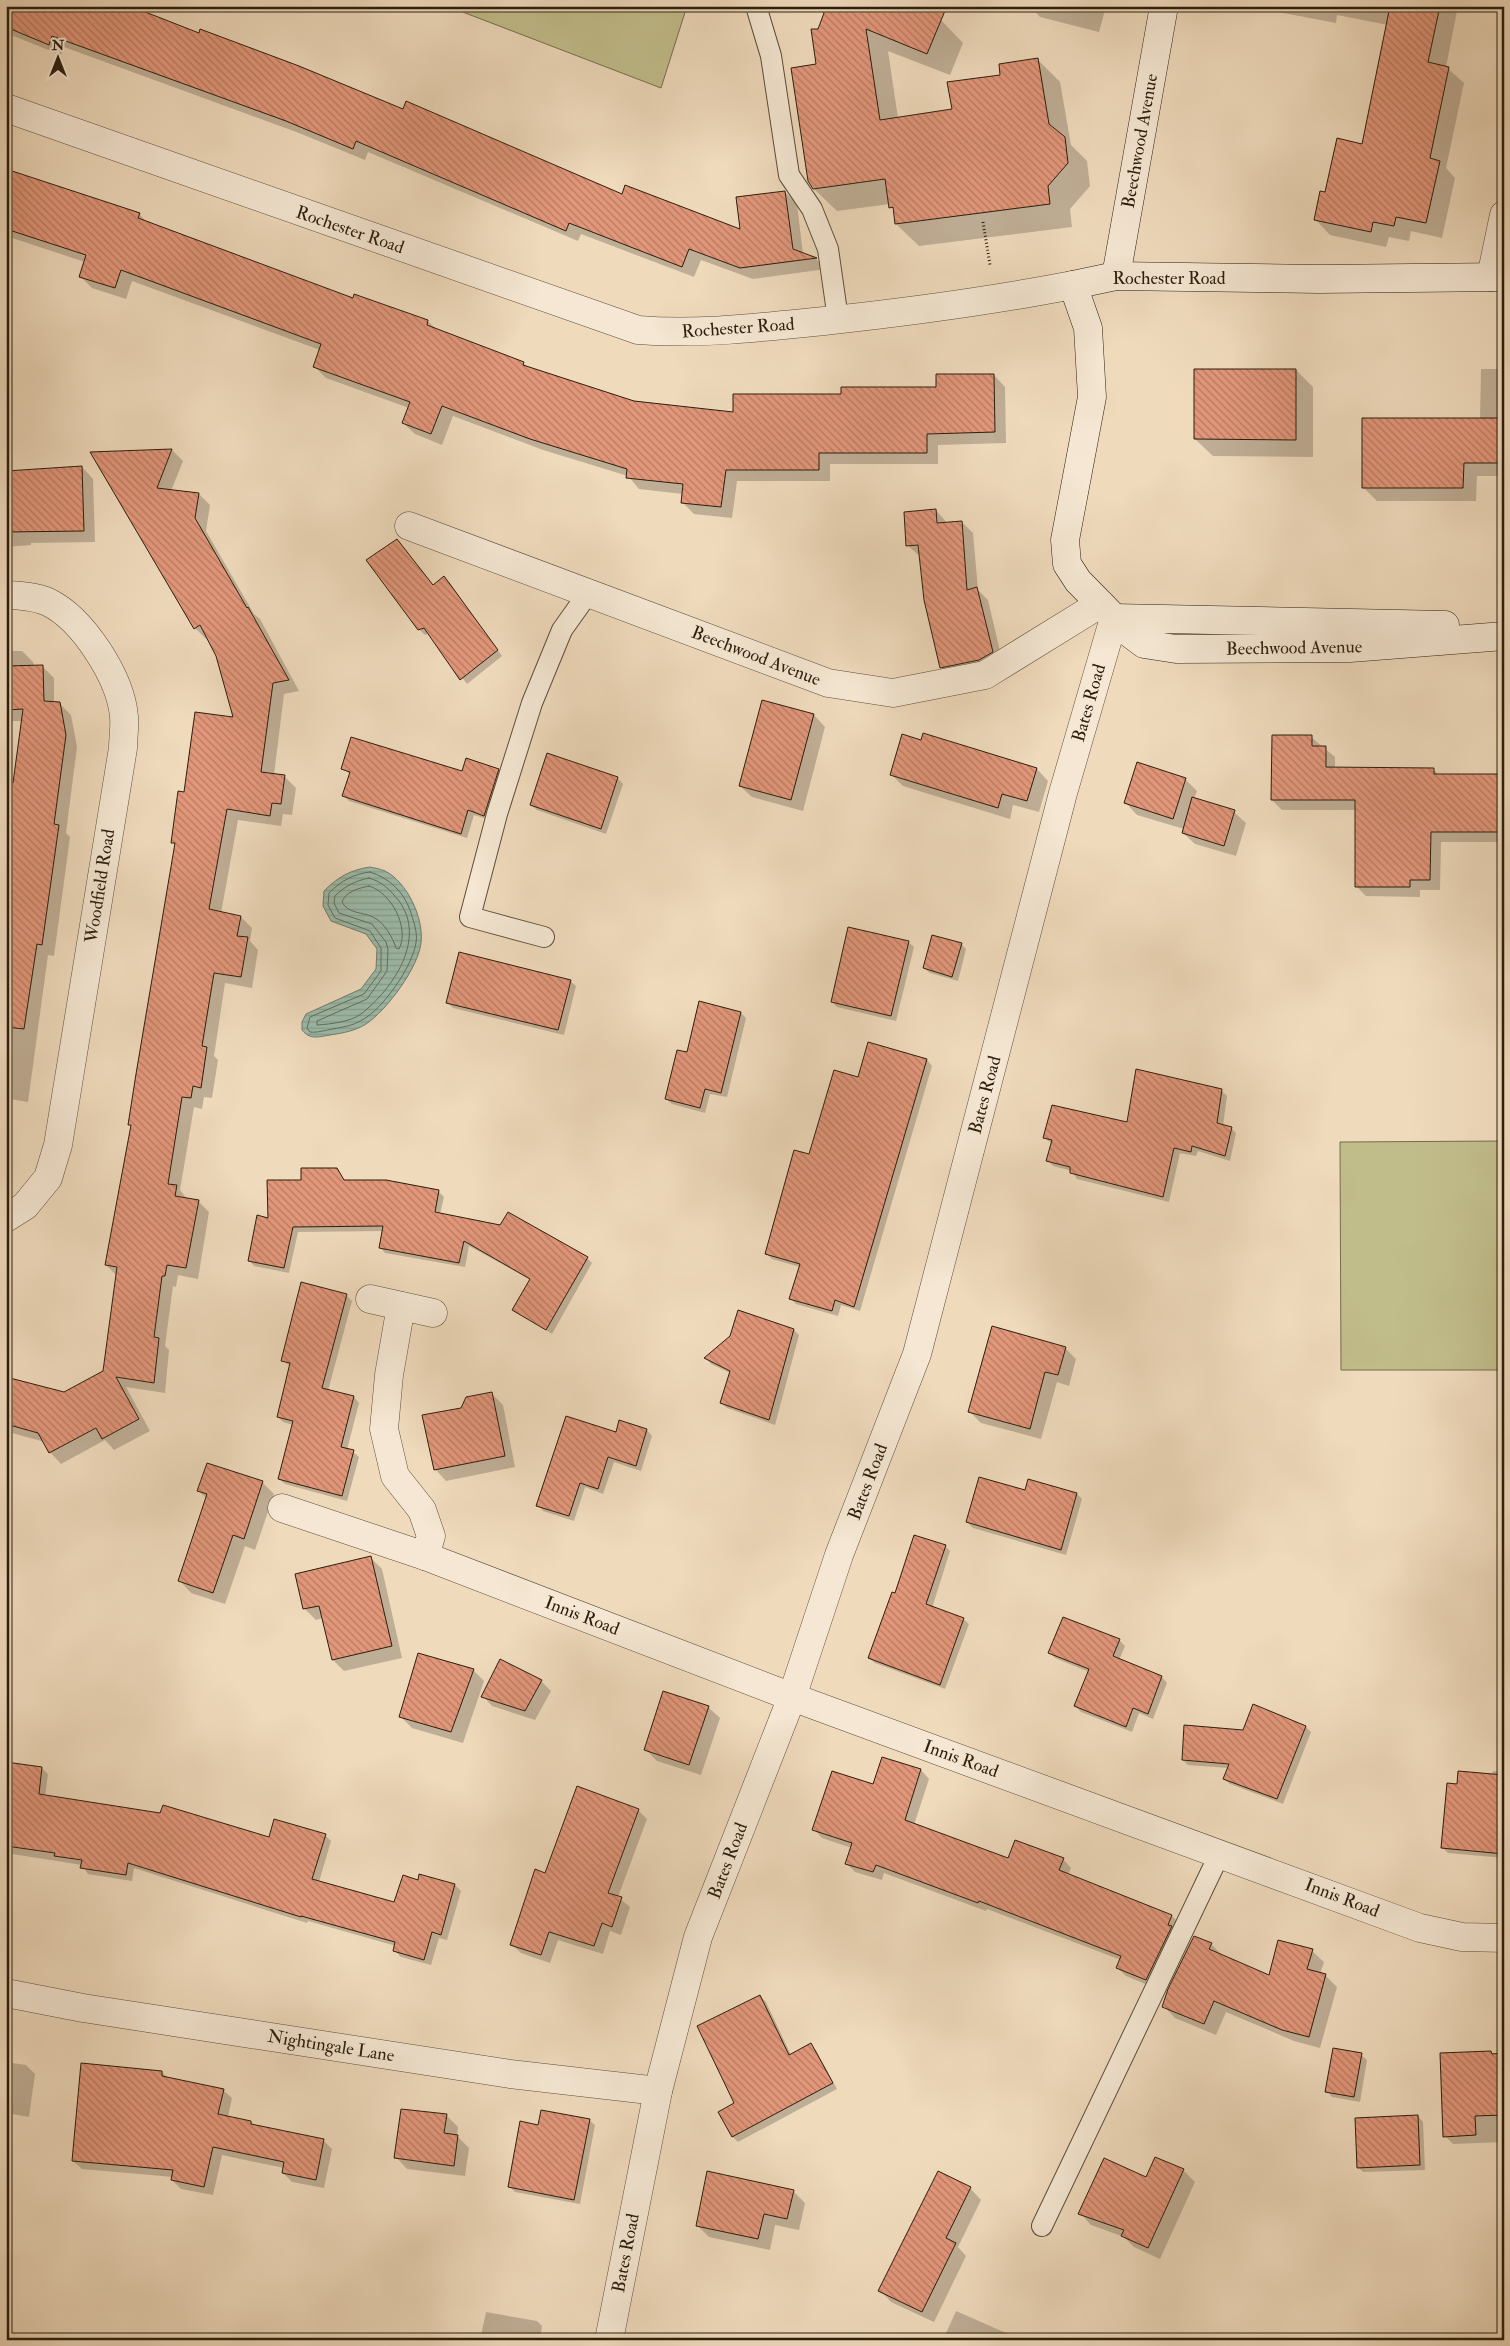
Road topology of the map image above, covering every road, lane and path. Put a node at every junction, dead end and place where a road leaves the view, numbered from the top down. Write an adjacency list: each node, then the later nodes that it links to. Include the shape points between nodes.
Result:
1 (756, 6): 10 (lane, via 770,56 789,175 812,209 828,249)
2 (1164, 6): 6 (street, Beechwood Avenue)
3 (6, 108): 10 (street, Rochester Road, via 638,330 670,333 744,330)
4 (1504, 215): 7 (street)
5 (983, 222): 9 (path)
6 (1116, 276): 7 (street, Rochester Road); 8 (street, Rochester Road)
7 (1498, 277)
8 (1073, 285): 9 (street, Rochester Road); 14 (street, Beechwood Avenue, via 1088,328 1092,397 1065,540 1067,564 1078,581)
9 (996, 300): 10 (street, Rochester Road)
10 (838, 319)
11 (409, 526): 12 (street, Beechwood Avenue)
12 (589, 592): 14 (street, Beechwood Avenue, via 828,684 893,693 985,675); 17 (lane, via 562,630 532,703 470,917)
13 (6, 595): 18 (street, Woodfield Road, via 47,601 71,617 103,658 124,716 123,748 58,1145 48,1178 25,1206)
14 (1107, 611): 15 (street); 16 (street, Beechwood Avenue, via 1144,644 1176,649 1350,648); 24 (street, Bates Road, via 1061,803 917,1354 839,1555)
15 (1504, 626)
16 (1504, 636)
17 (544, 937)
18 (6, 1218)
19 (370, 1299): 20 (street)
20 (401, 1306): 21 (street); 23 (street, via 384,1429 395,1476 422,1510 431,1536)
21 (433, 1313)
22 (282, 1508): 23 (street, Innis Road)
23 (425, 1556): 24 (street, Innis Road)
24 (792, 1697): 25 (street, Innis Road); 28 (street, Bates Road, via 698,1937)
25 (1220, 1853): 26 (street, Innis Road, via 1420,1928 1462,1937); 29 (lane)
26 (1504, 1938)
27 (6, 1993): 28 (street, Nightingale Lane, via 83,2008 510,2074)
28 (658, 2090): 30 (street, Bates Road)
29 (1042, 2226)
30 (609, 2340)

